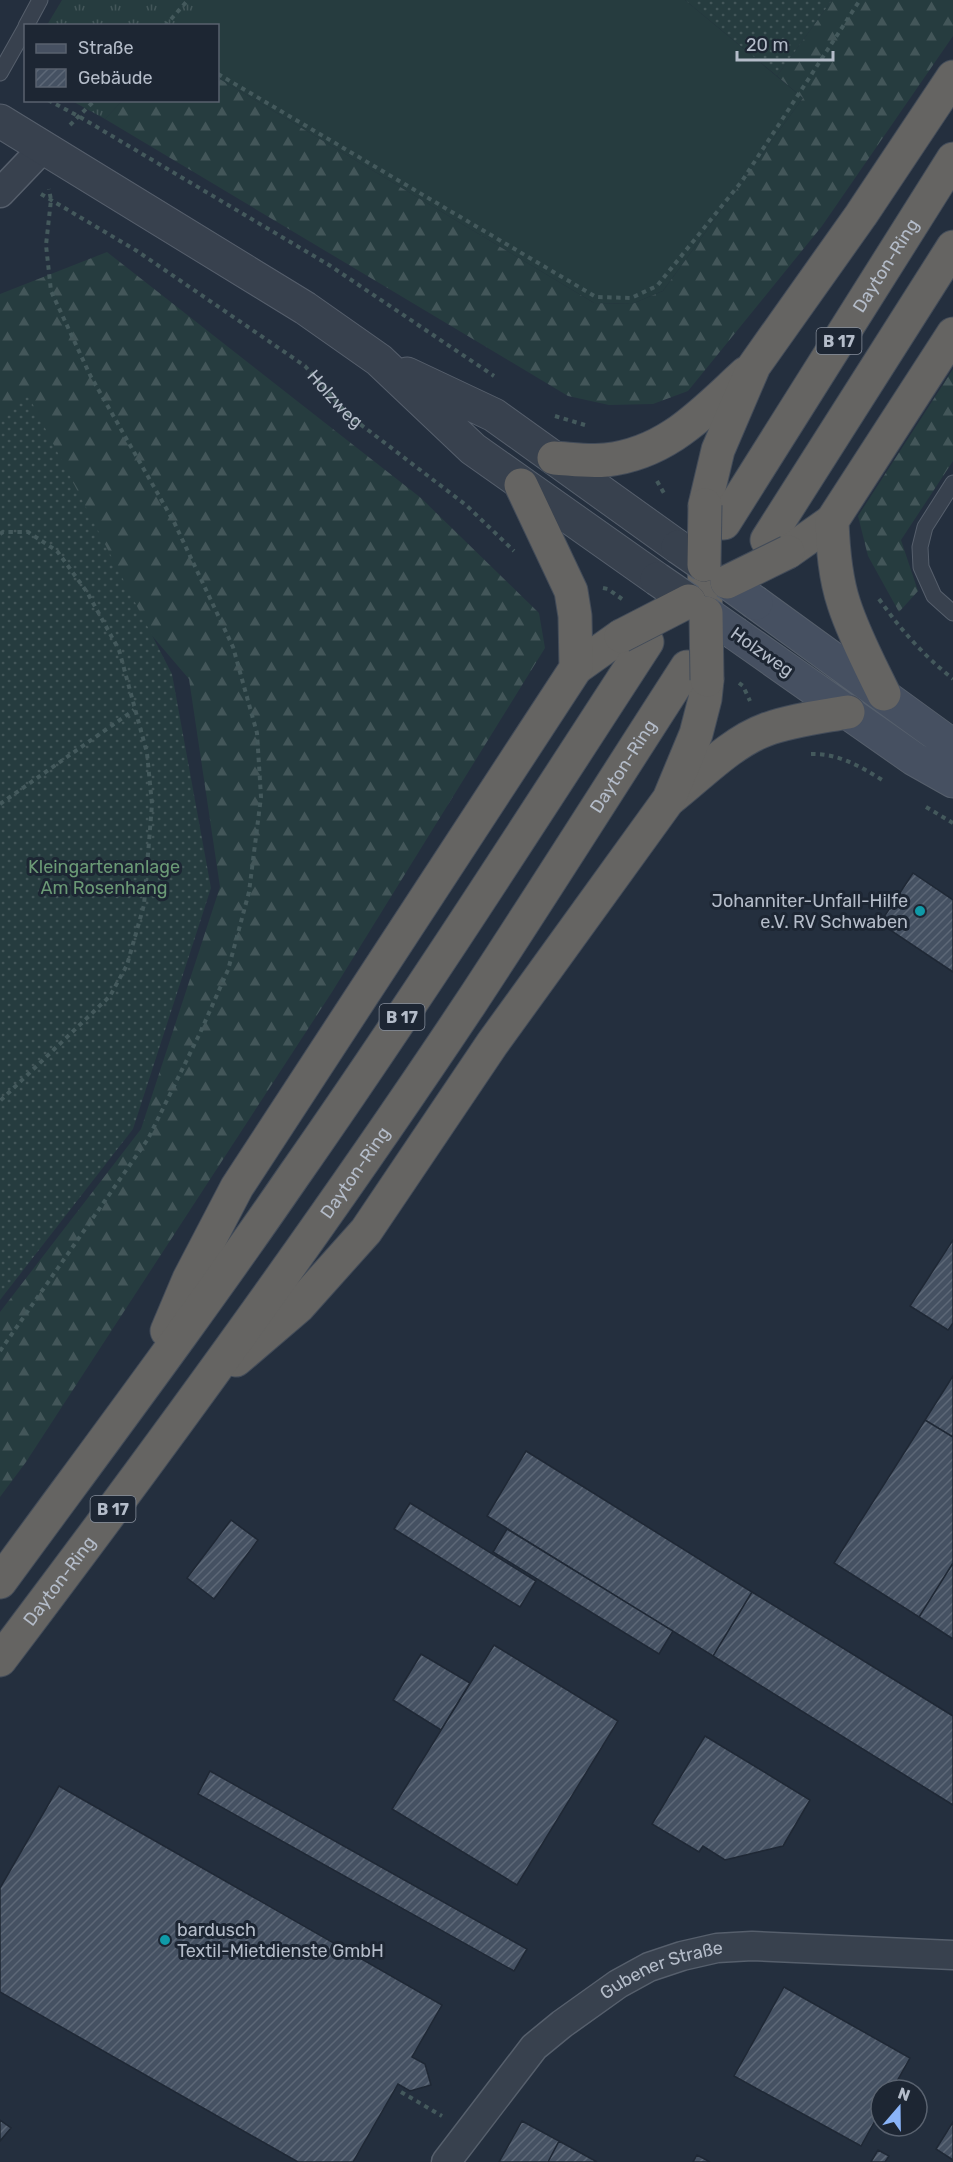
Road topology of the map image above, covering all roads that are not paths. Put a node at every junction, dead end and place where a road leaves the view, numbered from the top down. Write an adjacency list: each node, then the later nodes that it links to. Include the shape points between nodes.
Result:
1 (40, 0): 2 (lane)
2 (27, 24)
3 (24, 30): 4 (lane)
4 (0, 73)
5 (953, 77): 13 (highway)
6 (0, 121): 7 (street, Holzweg)
7 (43, 148): 9 (street); 12 (street, Holzweg, via 305,308)
8 (953, 159): 17 (highway, Dayton-Ring / B 17)
9 (8, 185)
10 (953, 247): 19 (highway, B 17)
11 (953, 334): 18 (highway)
12 (378, 360): 14 (street, Holzweg, via 494,415); 16 (street, Holzweg, via 472,449)
13 (754, 366): 14 (highway, via 690,423 647,450 606,460); 17 (highway, via 718,450)
14 (554, 458): 20 (street, Holzweg, bridge, via 678,547)
15 (953, 483): 21 (lane, via 925,527 920,547 921,567 934,596)
16 (521, 484): 20 (street, Holzweg, bridge, via 657,579); 23 (highway, via 572,591)
17 (714, 513): 20 (highway, bridge)
18 (832, 521): 19 (highway); 25 (highway, via 833,555 844,604)
19 (777, 546): 20 (highway, bridge)
20 (706, 591): 22 (highway, bridge); 24 (highway, bridge); 25 (main road, Holzweg, bridge, via 756,603); 26 (main road, Holzweg, bridge, via 736,634)
21 (953, 613)
22 (634, 639): 23 (highway); 30 (highway, B 17, via 429,977)
23 (576, 668): 30 (highway, via 237,1187 189,1279)
24 (710, 676): 29 (highway, via 696,734); 31 (highway, Dayton-Ring / B 17, via 463,1013 332,1206)
25 (884, 694): 27 (main road, Holzweg)
26 (848, 712): 28 (main road, Holzweg, via 914,759); 29 (highway, via 795,721 748,738)
27 (953, 746)
28 (953, 781)
29 (669, 799): 31 (highway, via 492,1044 366,1231 298,1307)
30 (145, 1385): 32 (highway, B 17)
31 (198, 1392): 33 (highway, Dayton-Ring / B 17)
32 (0, 1582)
33 (0, 1660)
34 (953, 1955): 35 (street, Gubener Straße, via 752,1946 717,1948 649,1967 618,1984 534,2047)
35 (446, 2162)

